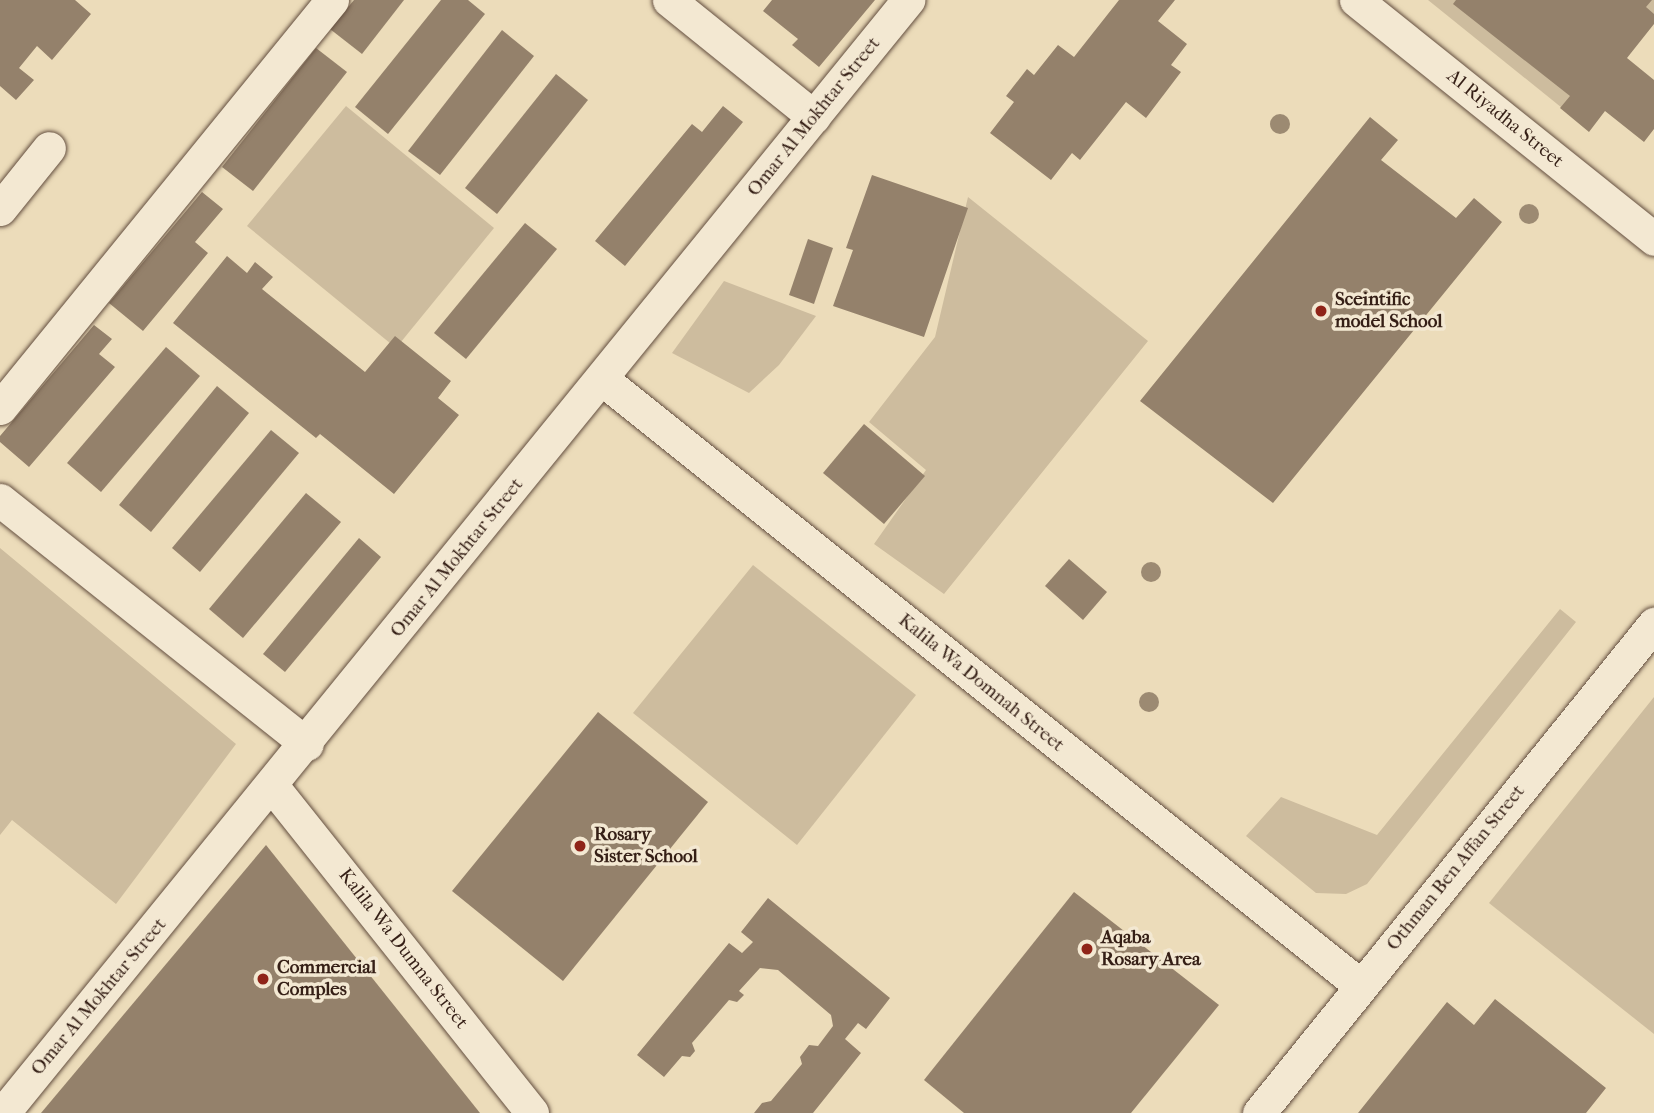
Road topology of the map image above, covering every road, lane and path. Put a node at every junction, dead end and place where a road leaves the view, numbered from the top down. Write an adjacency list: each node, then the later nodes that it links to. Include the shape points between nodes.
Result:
1 (332, 0): 10 (street)
2 (669, 0): 5 (street)
3 (908, 0): 5 (street, Omar Al Mokhtar Street)
4 (1356, 0): 8 (street, Al Riyadha Street)
5 (814, 117): 9 (street, Omar Al Mokhtar Street)
6 (49, 148): 7 (street)
7 (0, 209)
8 (1654, 239)
9 (602, 379): 13 (street, Omar Al Mokhtar Street); 15 (street, Kalila Wa Domnah Street)
10 (0, 408)
11 (0, 500): 13 (street)
12 (1654, 624): 15 (street, Othman Ben Affan Street)
13 (307, 744): 14 (street, Omar Al Mokhtar Street)
14 (272, 786): 16 (street, Omar Al Mokhtar Street); 17 (street, Kalila Wa Dumna Street)
15 (1361, 986): 18 (street, Othman Ben Affan Street)
16 (3, 1113)
17 (532, 1113)
18 (1259, 1113)

